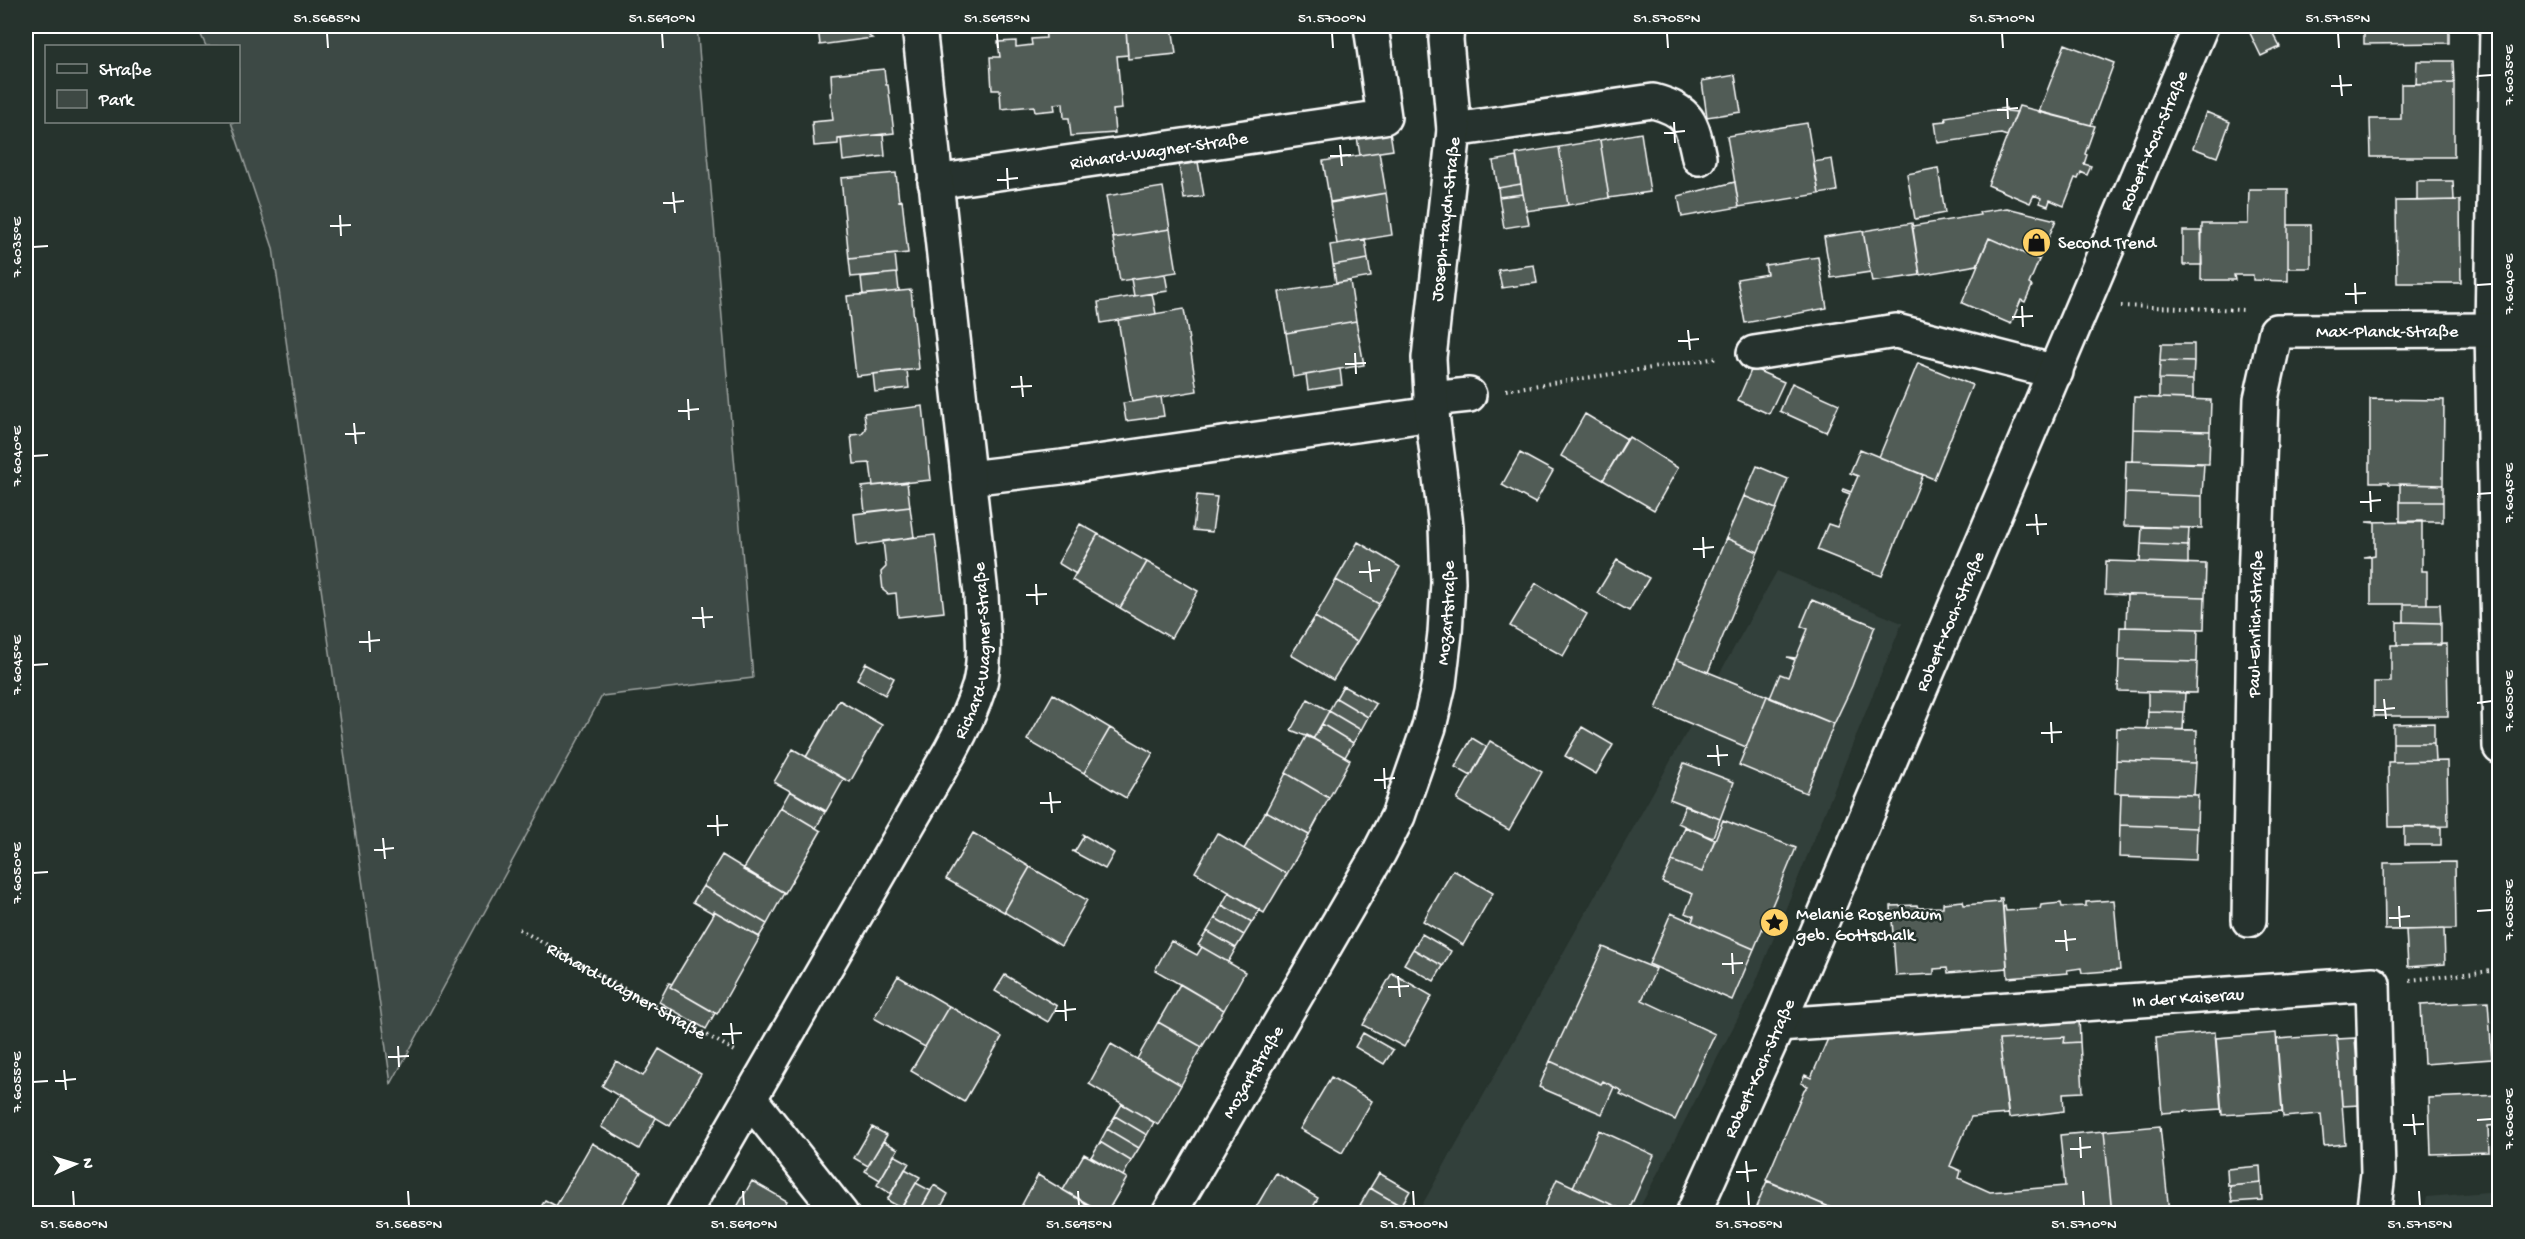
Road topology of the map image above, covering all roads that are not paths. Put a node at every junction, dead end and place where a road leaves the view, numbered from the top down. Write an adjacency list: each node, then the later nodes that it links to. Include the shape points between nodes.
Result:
1 (919, 26): 8 (street, Richard-Wagner-Straße)
2 (1371, 26): 8 (street, Richard-Wagner-Straße, via 1384,117)
3 (1447, 26): 6 (street, Joseph-Haydn-Straße)
4 (2201, 26): 12 (street, Robert-Koch-Straße)
5 (2497, 26): 9 (street)
6 (1454, 130): 7 (street, via 1653,101 1674,107 1693,126); 14 (street, Joseph-Haydn-Straße, via 1429,358)
7 (1699, 158)
8 (935, 182): 15 (street, Richard-Wagner-Straße)
9 (2496, 330): 10 (street, Max-Planck-Straße); 16 (street)
10 (2276, 331): 17 (street, Paul-Ehrlich-Straße, via 2261,399)
11 (1754, 353): 12 (street, via 1896,330)
12 (2056, 372): 18 (street, Robert-Koch-Straße)
13 (1469, 395): 14 (street)
14 (1431, 406): 15 (street, via 1062,467); 23 (street, Mozartstraße, via 1446,526 1448,582 1439,684 1415,771 1379,853)
15 (968, 478): 19 (street, Richard-Wagner-Straße, via 981,594 982,664 971,708 951,750)
16 (2499, 747)
17 (2249, 920)
18 (1778, 1025): 20 (street, In der Kaiserau, via 2373,984 2378,1173); 24 (street, Robert-Koch-Straße)
19 (750, 1099): 21 (street, Richard-Wagner-Straße); 22 (street)
20 (2374, 1208)
21 (683, 1214)
22 (841, 1214)
23 (1169, 1214)
24 (1693, 1214)

